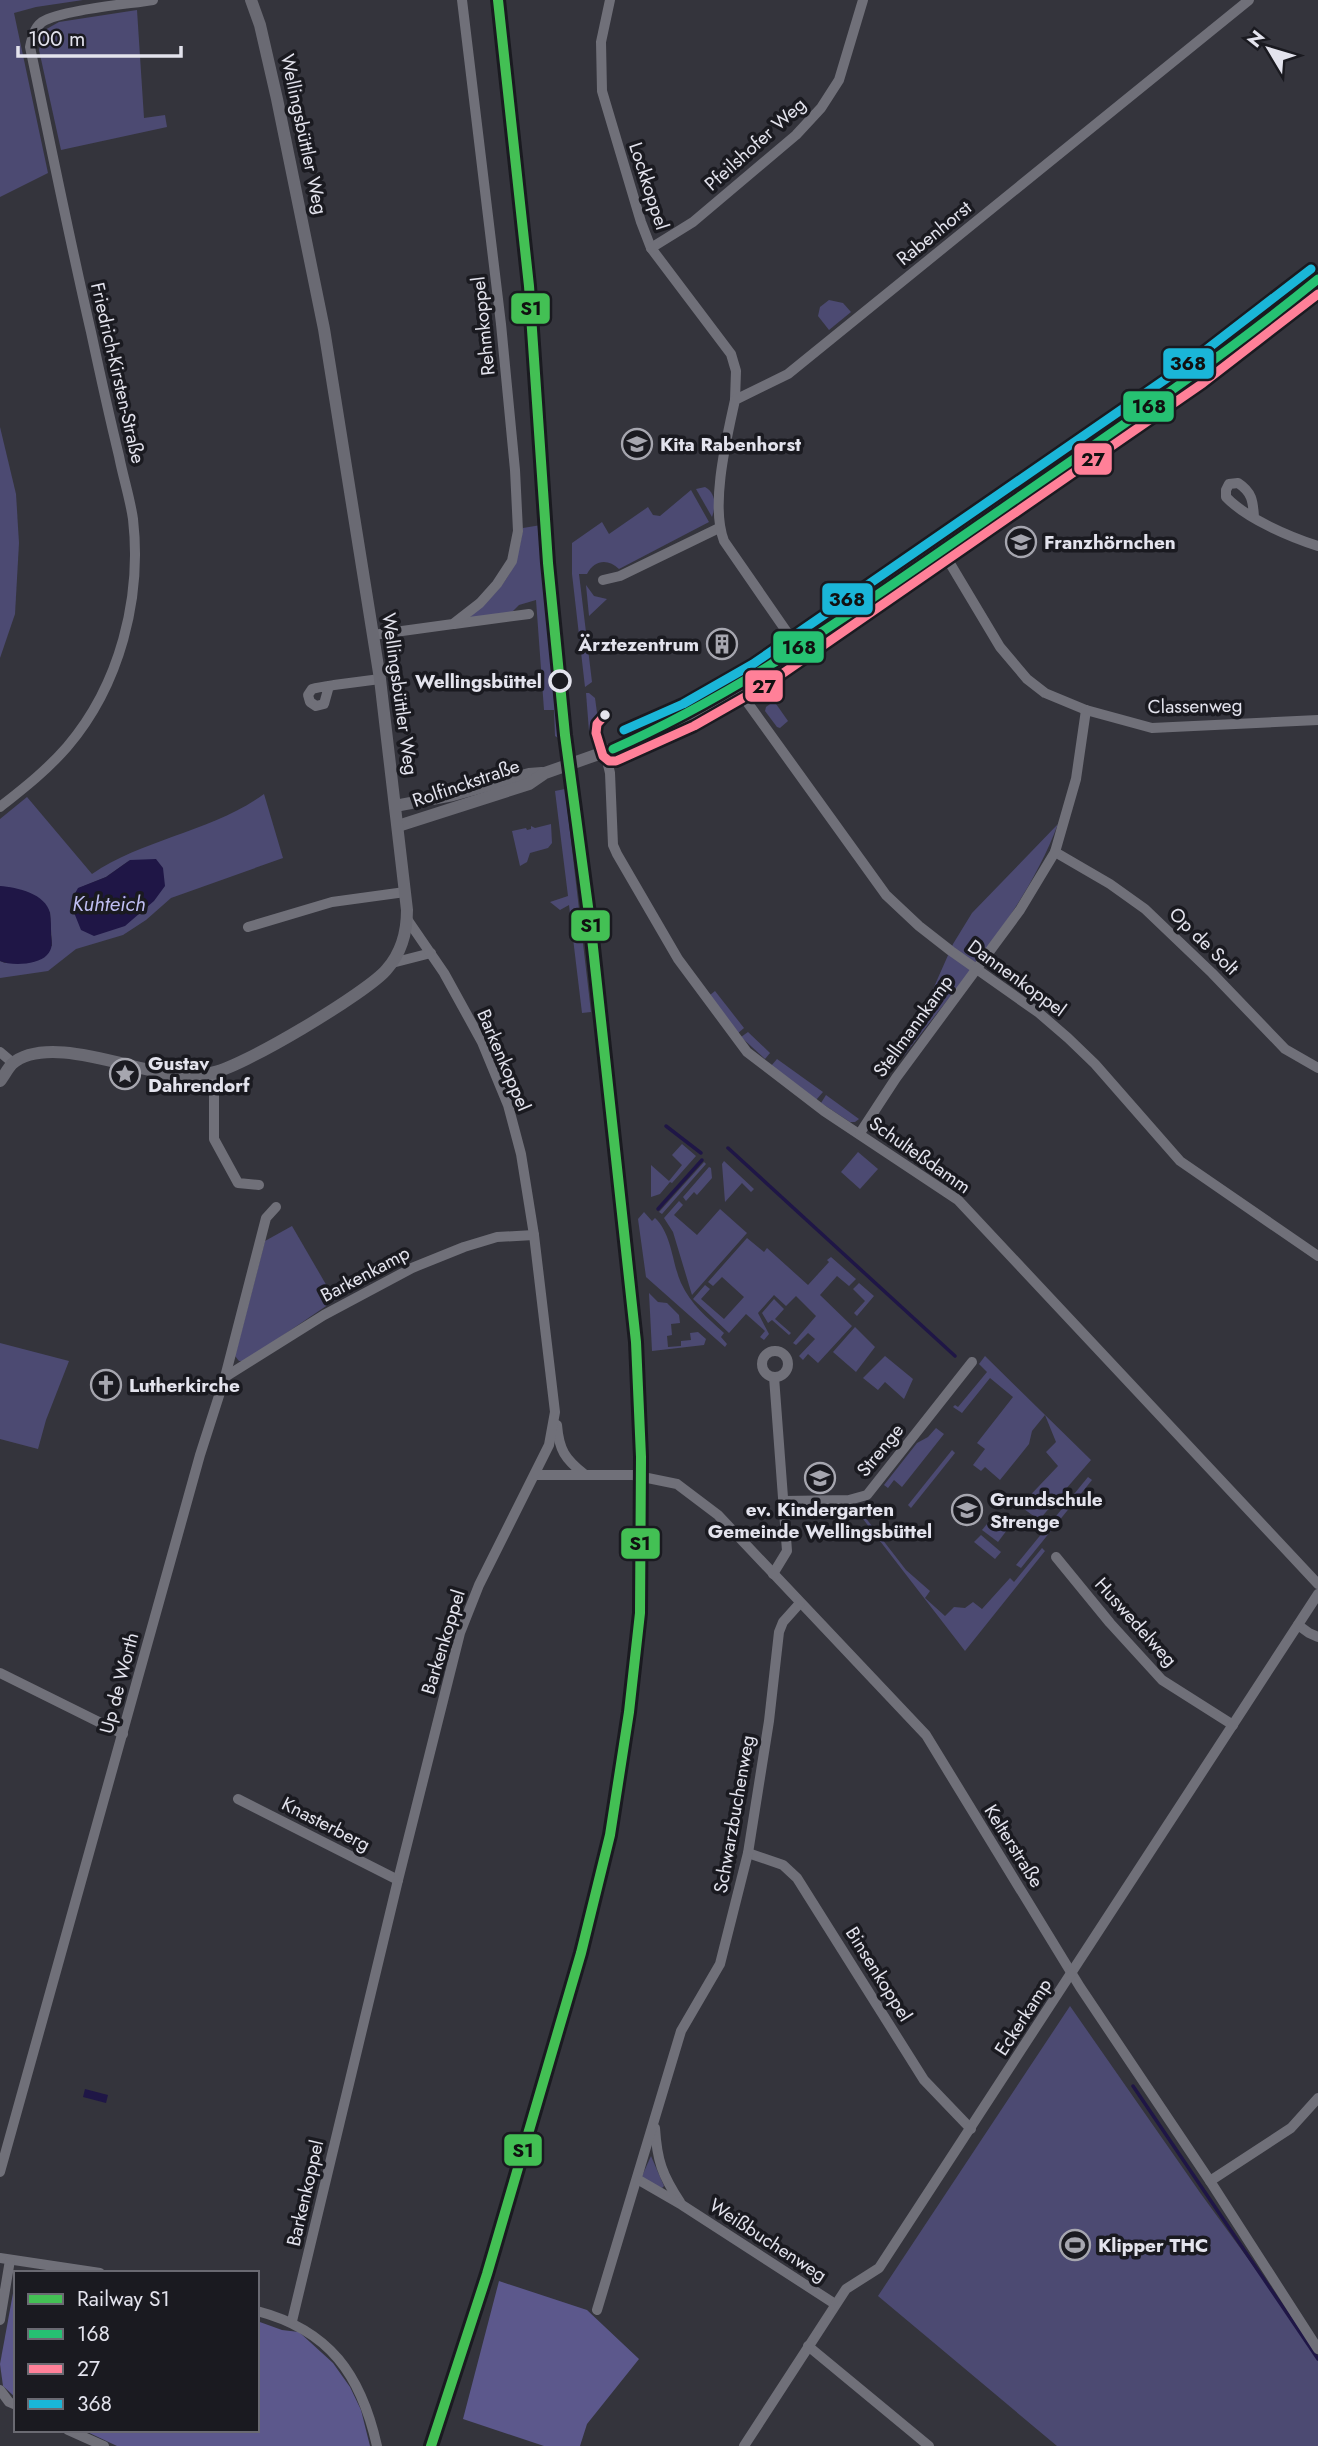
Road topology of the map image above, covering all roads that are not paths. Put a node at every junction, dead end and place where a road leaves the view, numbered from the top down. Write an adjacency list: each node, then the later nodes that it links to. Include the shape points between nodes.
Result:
1 (153, 0): 27 (street, Friedrich-Kirsten-Straße, via 59,16 42,23 30,47 133,517 134,561 121,648 91,714 43,772)
2 (251, 0): 17 (main road, Wellingsbüttler Weg, via 309,246)
3 (462, 0): 16 (street, Rehmkoppel, via 499,311 518,531 512,561 497,584)
4 (610, 0): 7 (street, Lockkoppel, via 601,41 602,91)
5 (863, 0): 7 (street, Pfeilshofer Weg, via 839,80 821,108 694,222)
6 (1249, 0): 9 (street, Rabenhorst, via 788,374)
7 (651, 248): 9 (street, Lockkoppel, via 732,354)
8 (1318, 279): 13 (main road, Rolfinckstraße, via 1196,373)
9 (735, 400): 11 (street, via 721,476)
10 (1254, 517): 12 (street)
11 (719, 528): 14 (street); 18 (street)
12 (1318, 546)
13 (942, 550): 18 (main road, Rolfinckstraße); 22 (street, Classenweg, via 1014,665 1045,694)
14 (603, 580)
15 (529, 614): 16 (street)
16 (453, 624): 17 (street)
17 (373, 635): 19 (main road, Wellingsbüttler Weg)
18 (799, 648): 21 (main road, Rolfinckstraße)
19 (380, 679): 20 (street); 26 (main road, Wellingsbüttler Weg)
20 (329, 686)
21 (737, 688): 24 (main road, Rolfinckstraße, via 676,722); 35 (street, Dannenkoppel, via 886,895)
22 (1086, 710): 23 (street, Classenweg, via 1152,728); 29 (street, Stellmannkamp, via 1076,779)
23 (1318, 720)
24 (605, 752): 25 (main road, Rolfinckstraße); 41 (street, Schulteßdamm, via 613,845 678,959 747,1052)
25 (545, 773): 26 (main road, Rolfinckstraße); 28 (main road, Rolfinckstraße, via 529,784)
26 (395, 806): 28 (main road, Wellingsbüttler Weg)
27 (0, 807)
28 (398, 826): 30 (main road, Wellingsbüttler Weg)
29 (1055, 852): 35 (street, Stellmannkamp); 38 (street, Op de Solt, via 1145,909 1285,1049)
30 (405, 892): 31 (main road, Wellingsbüttler Weg); 32 (street, via 332,902)
31 (407, 919): 33 (street, Barkenkoppel); 34 (main road, Wellingsbüttler Weg)
32 (247, 927)
33 (431, 953): 34 (street); 44 (street, Barkenkoppel, via 482,1042 508,1105)
34 (392, 963): 39 (main road, Wellingsbüttler Weg, via 361,992 244,1061)
35 (976, 970): 41 (street, Stellmannkamp); 45 (street, Dannenkoppel, via 1068,1038 1180,1161)
36 (0, 1052): 37 (street)
37 (13, 1063): 39 (main road, Wellingsbüttler Weg, via 55,1051 179,1076); 40 (main road)
38 (1318, 1068)
39 (214, 1073): 42 (street, via 214,1139 238,1183)
40 (0, 1081)
41 (860, 1133): 55 (street, Schulteßdamm, via 958,1200)
42 (259, 1185)
43 (276, 1206): 47 (street, Up de Worth, via 266,1218)
44 (534, 1235): 47 (street, Barkenkamp, via 497,1237 412,1268 324,1315); 49 (street, Barkenkoppel)
45 (1318, 1256)
46 (972, 1362): 52 (street, Strenge, via 867,1495 849,1500)
47 (225, 1377): 62 (street, Up de Worth)
48 (774, 1377): 52 (street)
49 (555, 1412): 50 (street, via 558,1443 568,1461); 51 (street, Barkenkoppel, via 549,1446)
50 (584, 1474): 51 (street, Kelterstraße); 54 (street, Kelterstraße, via 633,1475 677,1484 718,1515)
51 (536, 1475): 65 (street, Barkenkoppel, via 479,1585 460,1633)
52 (785, 1501): 54 (street, via 787,1551)
53 (1056, 1556): 61 (street, Huswedelweg, via 1162,1680)
54 (773, 1574): 57 (street, Kelterstraße)
55 (1318, 1584)
56 (1318, 1594): 58 (street, Eckerkamp)
57 (800, 1603): 64 (street, Schwarzbuchenweg, via 779,1632); 66 (street, Kelterstraße, via 926,1735)
58 (1298, 1625): 59 (street); 61 (street, Eckerkamp)
59 (1318, 1637)
60 (0, 1673): 62 (street)
61 (1233, 1726): 66 (street, Eckerkamp)
62 (123, 1734): 70 (street, Up de Worth)
63 (238, 1799): 65 (street, Knasterberg)
64 (748, 1853): 68 (street, Schwarzbuchenweg, via 720,1964 681,2031); 69 (street, Binsenkoppel, via 783,1865 797,1878 924,2080)
65 (398, 1880): 80 (street, Barkenkoppel)
66 (1072, 1974): 69 (street, Eckerkamp); 72 (street, Kelterstraße)
67 (1318, 2098): 72 (street, via 1291,2128)
68 (654, 2119): 71 (street, Schwarzbuchenweg); 73 (street, Weißbuchenweg, via 657,2156)
69 (971, 2129): 76 (street, Eckerkamp, via 879,2268 846,2289)
70 (0, 2172)
71 (637, 2179): 73 (street, Weißbuchenweg); 77 (street, Schwarzbuchenweg)
72 (1210, 2181): 82 (street, Kelterstraße)
73 (682, 2205): 76 (street, Weißbuchenweg)
74 (5, 2259): 75 (street); 79 (street)
75 (86, 2271)
76 (835, 2304): 81 (street, Eckerkamp)
77 (597, 2310)
78 (259, 2312): 80 (street)
79 (0, 2320)
80 (292, 2321): 87 (street, via 323,2342 348,2372 370,2413)
81 (808, 2346): 88 (street, Eckerkamp); 89 (street)
82 (1318, 2349)
83 (0, 2390): 84 (street)
84 (14, 2404)
85 (72, 2432): 86 (street)
86 (104, 2446)
87 (377, 2446)
88 (744, 2446)
89 (929, 2446)

